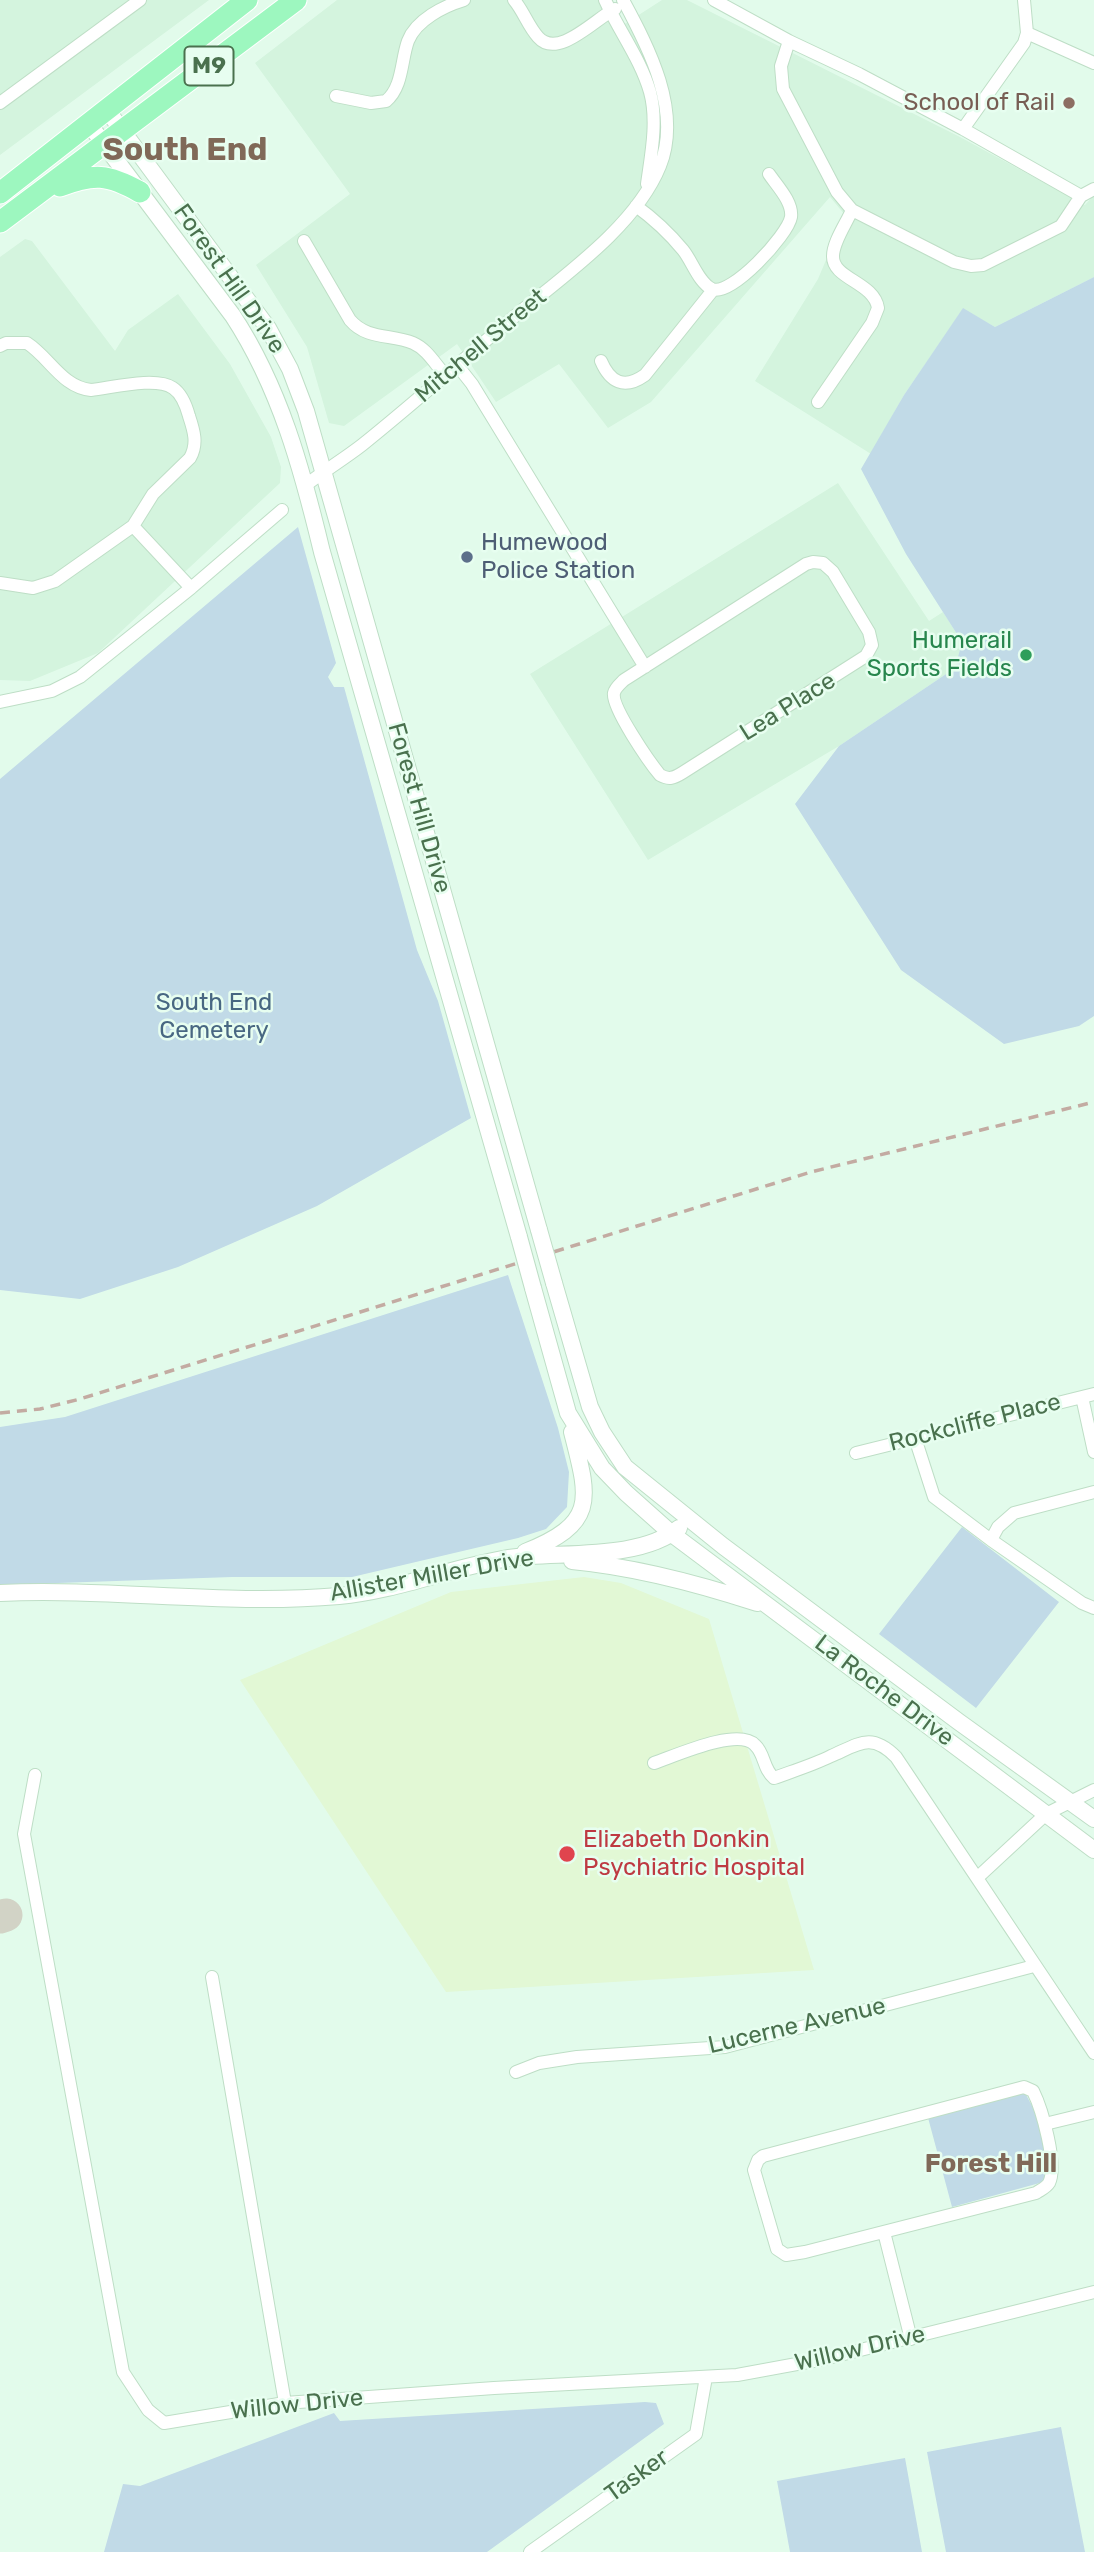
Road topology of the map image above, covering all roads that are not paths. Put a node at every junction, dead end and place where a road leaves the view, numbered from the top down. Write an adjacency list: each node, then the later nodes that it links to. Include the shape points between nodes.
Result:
1 (140, 0): 9 (street)
2 (247, 0): 16 (main road, M9)
3 (296, 0): 19 (main road, M9)
4 (464, 0): 14 (street, via 430,16 409,38 396,89 386,101 370,103)
5 (514, 0): 10 (street, via 541,41 548,44 564,43)
6 (714, 0): 12 (street)
7 (1024, 0): 11 (street)
8 (626, 1): 10 (street); 26 (street, Mitchell Street, via 658,73 666,111 660,166)
9 (123, 5): 15 (street)
10 (608, 6): 26 (street, Mitchell Street, via 650,94 652,150)
11 (1027, 33): 13 (street); 18 (street)
12 (789, 41): 18 (street); 29 (street, via 781,66 783,89 828,177)
13 (1094, 63)
14 (336, 96)
15 (0, 103)
16 (107, 110): 17 (main road, M9); 19 (street, Forest Hill Drive)
17 (89, 124): 20 (street, Forest Hill Drive); 25 (main road, M9)
18 (963, 129): 27 (street)
19 (123, 131): 20 (main road, M9); 38 (street, Forest Hill Drive, via 268,328 290,369)
20 (105, 145): 23 (main road, M9); 24 (street, Forest Hill Drive)
21 (769, 174): 32 (street, via 790,209 788,226 743,277 730,287)
22 (1094, 189): 27 (street)
23 (42, 192): 24 (main road, via 100,176); 30 (main road, M9)
24 (140, 192): 39 (street, Forest Hill Drive, via 255,349)
25 (0, 193)
26 (645, 194): 28 (street, Mitchell Street)
27 (1081, 196): 29 (street, via 1060,226 983,265 971,266 954,262)
28 (636, 206): 32 (street, via 661,226); 35 (street, Mitchell Street, via 614,233)
29 (852, 210): 37 (street, via 834,249 834,262 837,269 872,293 878,308)
30 (0, 222)
31 (304, 241): 36 (street, via 359,330 411,342)
32 (713, 289): 34 (street, via 636,381 615,381)
33 (0, 346): 41 (street, via 27,343 80,389 157,383 180,395 195,437 193,453 153,494)
34 (601, 360)
35 (457, 365): 36 (street, Mitchell Street); 44 (street)
36 (445, 375): 38 (street, Mitchell Street, via 360,447)
37 (818, 402)
38 (324, 471): 39 (street, Mitchell Street); 52 (street, Forest Hill Drive, bridge, via 583,1389 602,1432 625,1467)
39 (306, 485): 47 (street, Forest Hill Drive, bridge)
40 (282, 510): 43 (street)
41 (133, 526): 42 (street, via 55,581 33,588); 43 (street)
42 (0, 583)
43 (191, 589): 45 (street, via 80,677 52,691)
44 (645, 667): 44 (street, Lea Place, via 813,562 833,572 871,639 871,650 862,660 673,778 656,769 616,707 617,687)
45 (0, 702)
46 (1088, 1395): 48 (street, Rockcliffe Place); 50 (street)
47 (568, 1413): 53 (street, Forest Hill Drive, via 602,1468); 55 (street, via 584,1479 582,1510 563,1534)
48 (915, 1438): 49 (street, Rockcliffe Place); 54 (street, via 934,1497)
49 (856, 1452)
50 (1094, 1452)
51 (1094, 1492): 54 (street, via 1014,1513)
52 (690, 1520): 53 (street, Allister Miller Drive); 62 (street, La Roche Drive)
53 (673, 1534): 55 (street, Allister Miller Drive, via 630,1548); 58 (street, La Roche Drive)
54 (991, 1540): 57 (street)
55 (512, 1558): 56 (street, Allister Miller Drive, via 340,1596 277,1599); 58 (street, via 607,1564 658,1573)
56 (0, 1593)
57 (1094, 1608)
58 (773, 1609): 63 (street, La Roche Drive)
59 (654, 1763): 66 (street, via 732,1738 744,1739 760,1752 774,1778 860,1743 881,1744 896,1757)
60 (35, 1775): 77 (street, Willow Drive, via 24,1834 123,2372 148,2410 164,2423)
61 (1094, 1790): 62 (street)
62 (1072, 1801): 63 (street); 64 (street, La Roche Drive)
63 (1046, 1814): 65 (street, La Roche Drive); 66 (street)
64 (1094, 1819)
65 (1094, 1850)
66 (977, 1878): 67 (street)
67 (1034, 1966): 69 (street); 70 (street, Lucerne Avenue, via 725,2047 577,2057)
68 (212, 1977): 77 (street)
69 (1092, 2047)
70 (516, 2072)
71 (1094, 2112): 72 (street)
72 (1045, 2123): 73 (street, via 1051,2173 1043,2189); 73 (street, via 1033,2091 1024,2087 772,2152 756,2164 754,2170 780,2252 804,2252)
73 (884, 2232): 75 (street)
74 (1094, 2292): 75 (street, Willow Drive)
75 (911, 2339): 76 (street, Willow Drive, via 824,2359)
76 (706, 2377): 77 (street, Willow Drive); 78 (street, Tasker, via 696,2434)
77 (285, 2403)
78 (530, 2552)

